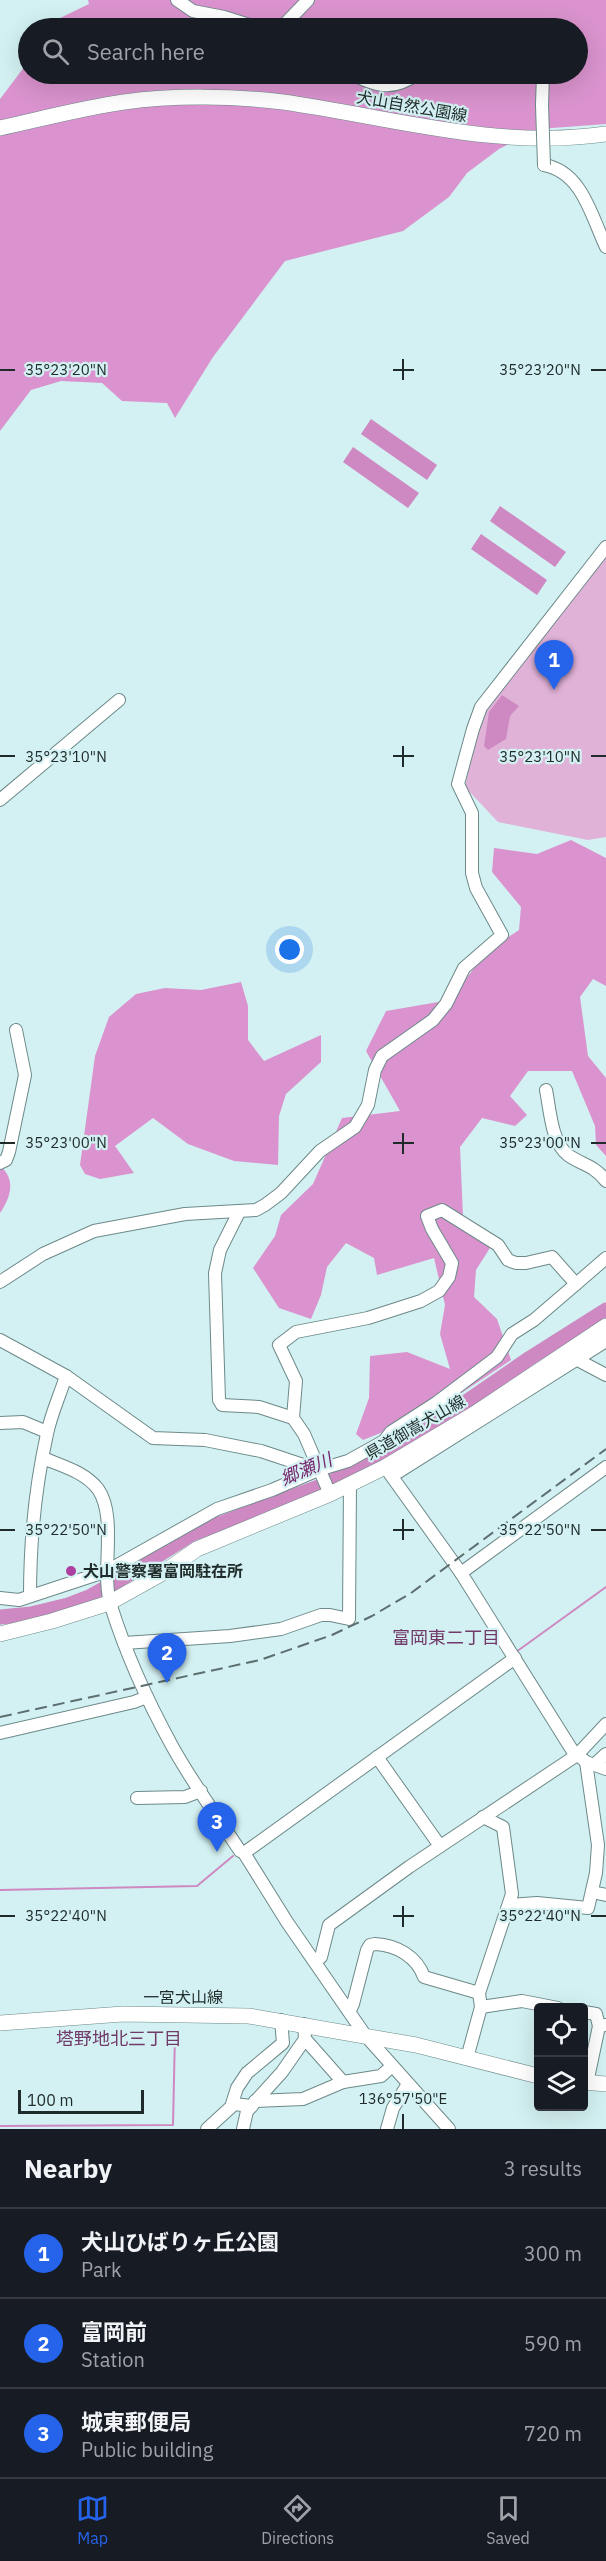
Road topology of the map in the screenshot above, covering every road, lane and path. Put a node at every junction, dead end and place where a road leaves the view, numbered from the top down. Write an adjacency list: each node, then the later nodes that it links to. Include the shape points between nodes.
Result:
1 (177, 0): 3 (street, via 194,11)
2 (308, 0): 4 (street)
3 (227, 18)
4 (291, 18)
5 (375, 84): 6 (street)
6 (398, 84)
7 (543, 84): 10 (street, bridge, via 544,165 566,173)
8 (0, 128): 9 (main road, 犬山自然公園線, via 125,102 200,98 281,102 475,135 584,138)
9 (606, 134)
10 (601, 224): 11 (street)
11 (606, 247)
12 (606, 547): 19 (street, via 481,707 458,784 472,813 472,873 476,888 502,935 464,968 433,1020 382,1056 368,1105 355,1127 320,1151 273,1199 256,1210)
13 (119, 700): 14 (street)
14 (0, 800)
15 (16, 1030): 17 (street, via 25,1075 9,1152)
16 (546, 1090): 18 (street, via 559,1145 568,1155 594,1167)
17 (0, 1163)
18 (606, 1180)
19 (239, 1212): 21 (street, via 185,1214 94,1231 43,1254); 29 (street, via 220,1250 214,1281 219,1400 222,1405 259,1407)
20 (606, 1258): 22 (street)
21 (0, 1282)
22 (576, 1284): 29 (street, via 552,1257 516,1263 508,1260 498,1245 442,1210 427,1216 452,1263 439,1291 422,1301 368,1318 296,1332 279,1345 296,1381); 34 (street, via 512,1334 497,1357 391,1432 384,1441 348,1461)
23 (606, 1326): 26 (main road, 県道御嵩犬山線)
24 (0, 1340): 28 (street)
25 (606, 1341): 26 (street)
26 (572, 1357): 27 (street); 35 (main road, 県道御嵩犬山線)
27 (606, 1375)
28 (66, 1376): 31 (street); 34 (street, via 153,1438 261,1450)
29 (293, 1418): 34 (street)
30 (0, 1423): 31 (street, via 23,1422)
31 (47, 1432): 32 (street)
32 (43, 1458): 38 (street, via 85,1476 99,1491 108,1529); 40 (street, via 32,1516)
33 (606, 1467): 39 (street)
34 (318, 1470): 37 (street); 38 (street, via 217,1509)
35 (388, 1472): 36 (main road, 県道御嵩犬山線); 39 (street)
36 (350, 1484): 37 (main road, 県道御嵩犬山線); 44 (street, via 349,1619 330,1615 271,1631)
37 (329, 1492): 42 (main road, 県道御嵩犬山線, via 197,1550)
38 (106, 1571): 40 (street); 42 (street)
39 (460, 1573): 45 (street)
40 (30, 1596): 41 (street, via 19,1600)
41 (0, 1598)
42 (110, 1603): 43 (main road, 県道御嵩犬山線); 44 (street)
43 (0, 1635)
44 (124, 1643): 46 (street)
45 (513, 1654): 50 (street); 51 (street)
46 (147, 1697): 48 (street); 52 (street)
47 (606, 1724): 51 (street)
48 (0, 1733)
49 (606, 1754): 51 (street)
50 (377, 1757): 55 (street); 56 (street)
51 (591, 1763): 54 (street); 57 (street, via 598,1845)
52 (201, 1791): 53 (street, via 185,1797); 56 (street)
53 (137, 1798)
54 (483, 1817): 55 (street); 59 (street, via 503,1827)
55 (440, 1846): 60 (street, via 329,1925 321,1957)
56 (244, 1853): 60 (street)
57 (592, 1892): 58 (street); 59 (street, via 588,1908 537,1903)
58 (606, 1895)
59 (510, 1905): 61 (street)
60 (315, 1962): 64 (street)
61 (479, 1993): 63 (street); 64 (street, via 424,1977 409,1955 375,1944 367,1950)
62 (534, 2003): 63 (street)
63 (481, 2007): 71 (street)
64 (350, 2010): 70 (street)
65 (588, 2013): 68 (street, via 596,2014)
66 (281, 2020): 67 (main road, 一宮犬山線, via 123,2014); 69 (main road, 一宮犬山線); 79 (street, via 283,2043 247,2073)
67 (0, 2023)
68 (603, 2025): 74 (street)
69 (304, 2031): 70 (main road, 一宮犬山線); 75 (street); 80 (street, via 288,2065)
70 (365, 2035): 71 (main road, 一宮犬山線); 72 (street)
71 (467, 2058): 73 (main road, 一宮犬山線)
72 (392, 2066): 75 (street, via 381,2076); 77 (street)
73 (534, 2075)
74 (588, 2076)
75 (343, 2082): 80 (street, via 303,2099)
76 (588, 2083): 78 (main road)
77 (408, 2084): 83 (street, via 393,2108); 84 (street)
78 (606, 2084)
79 (233, 2104): 80 (street); 81 (street)
80 (253, 2104): 82 (street)
81 (207, 2129)
82 (243, 2129)
83 (387, 2129)
84 (449, 2129)

